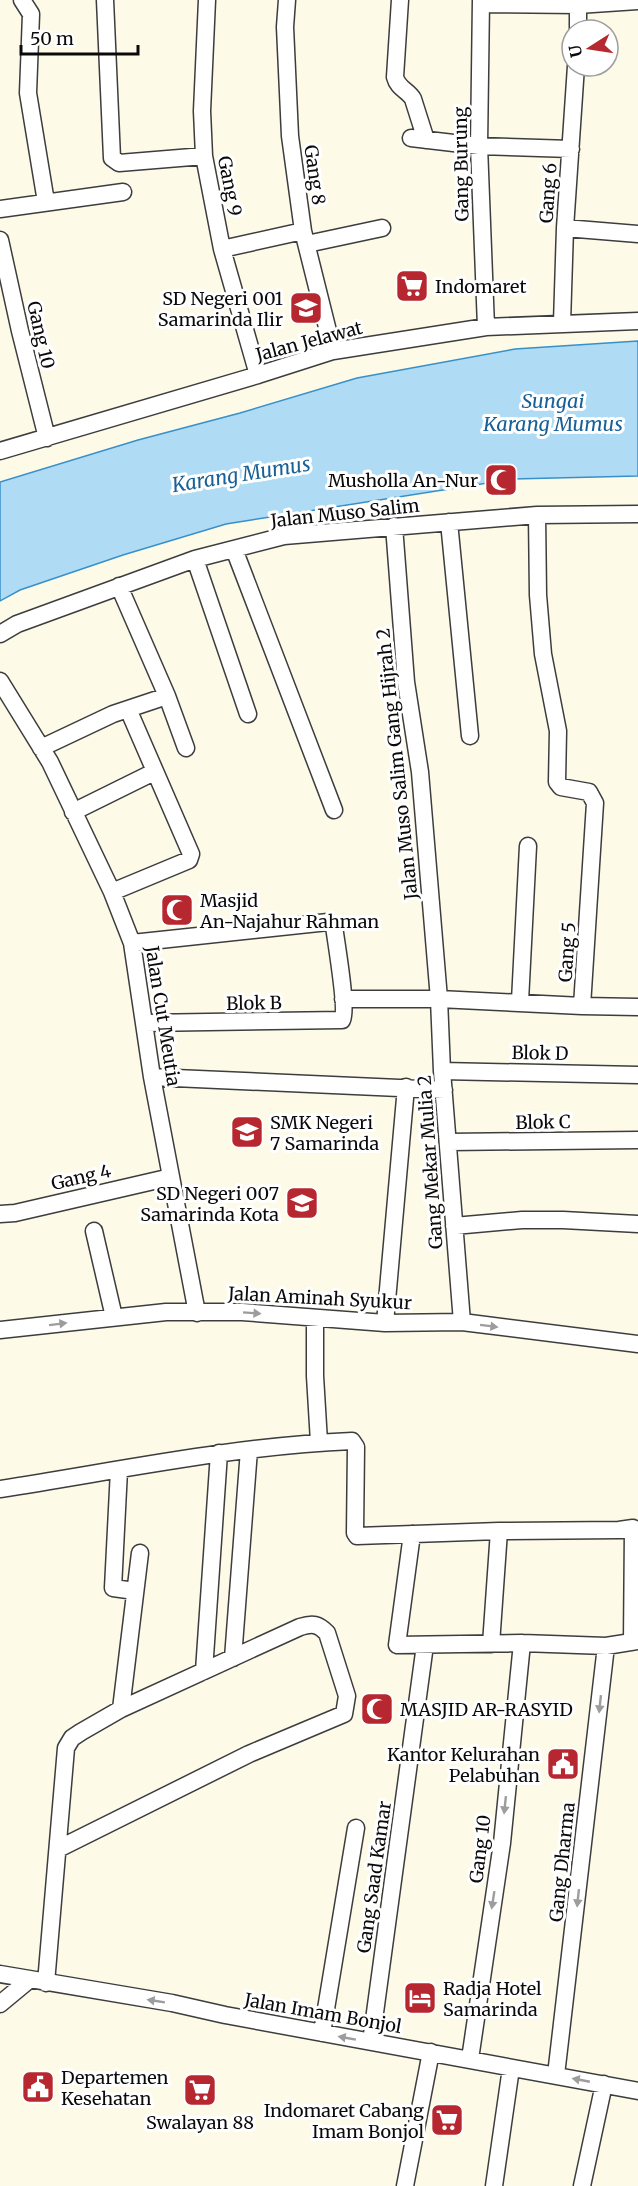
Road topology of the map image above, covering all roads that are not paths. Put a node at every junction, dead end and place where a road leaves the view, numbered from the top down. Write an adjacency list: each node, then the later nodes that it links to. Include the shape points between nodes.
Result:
1 (22, 0): 14 (street, via 31,14 28,93)
2 (105, 0): 12 (street, via 112,158 119,163)
3 (207, 0): 12 (street, Gang 9)
4 (287, 0): 19 (street, Gang 8, via 290,136)
5 (400, 0): 10 (street, via 395,77 399,87 413,99 419,139)
6 (638, 1): 8 (street)
7 (481, 2): 8 (street); 10 (street, Gang Burung)
8 (578, 3)
9 (575, 78): 11 (street, Gang 6)
10 (478, 146): 11 (street); 24 (street, Gang Burung)
11 (571, 149): 17 (street, Gang 6)
12 (204, 156): 21 (street, Gang 9)
13 (123, 192): 14 (street)
14 (46, 202): 15 (street)
15 (0, 209)
16 (382, 228): 19 (street)
17 (565, 228): 18 (street); 23 (street, Gang 6)
18 (638, 234)
19 (305, 237): 21 (street); 25 (street, Gang 8)
20 (0, 240): 27 (street, Gang 10)
21 (222, 249): 26 (street, Gang 9)
22 (638, 321): 23 (street, Jalan Jelawat)
23 (562, 323): 24 (street, Jalan Jelawat)
24 (486, 327): 25 (street, Jalan Jelawat)
25 (333, 351): 26 (street, Jalan Jelawat)
26 (258, 375): 27 (street, Jalan Jelawat)
27 (47, 438): 28 (street, Jalan Jelawat)
28 (0, 451)
29 (638, 514): 30 (street, Jalan Muso Salim)
30 (537, 515): 31 (street, Jalan Muso Salim); 53 (street, Gang 5, via 538,595 543,654 558,731 557,782 561,787 586,791 595,803)
31 (449, 522): 32 (street, Jalan Muso Salim); 41 (street)
32 (394, 526): 33 (street, Jalan Muso Salim, via 284,536); 51 (street, Jalan Muso Salim Gang Hijrah 2)
33 (234, 549): 34 (street, Jalan Muso Salim); 45 (street)
34 (195, 559): 35 (street, Jalan Muso Salim); 40 (street)
35 (119, 586): 36 (street, Jalan Muso Salim); 38 (street)
36 (0, 634)
37 (0, 681): 42 (street, Jalan Cut Meutia)
38 (167, 696): 39 (street); 43 (street)
39 (128, 709): 42 (street); 44 (street)
40 (248, 714)
41 (470, 736)
42 (41, 748): 46 (street, Jalan Cut Meutia)
43 (186, 748)
44 (154, 772): 46 (street); 48 (street, via 188,846 189,860)
45 (333, 810)
46 (74, 812): 48 (street, Jalan Cut Meutia)
47 (528, 846): 52 (street)
48 (112, 892): 49 (street, Jalan Cut Meutia)
49 (132, 944): 50 (street, via 328,922 334,926); 55 (street, Jalan Cut Meutia)
50 (343, 999): 51 (street); 55 (street, Blok B, via 344,1016 338,1021)
51 (439, 999): 52 (street, Gang 5); 56 (street, Gang Mekar Mulia 2)
52 (520, 1001): 53 (street, Gang 5)
53 (582, 1006): 54 (street)
54 (638, 1007)
55 (145, 1023): 58 (street, Jalan Cut Meutia)
56 (442, 1071): 57 (street, Blok D); 60 (street, Gang Mekar Mulia 2)
57 (638, 1075)
58 (152, 1077): 59 (street); 63 (street, Jalan Cut Meutia)
59 (406, 1087): 60 (street); 72 (street)
60 (444, 1090): 62 (street, Gang Mekar Mulia 2)
61 (638, 1140): 62 (street, Blok C)
62 (449, 1142): 66 (street, Gang Mekar Mulia 2)
63 (171, 1177): 64 (street, Gang 4); 68 (street, Jalan Cut Meutia)
64 (0, 1214)
65 (638, 1224): 66 (street, via 563,1220)
66 (454, 1226): 71 (street, Gang Mekar Mulia 2)
67 (94, 1231): 69 (street)
68 (197, 1313): 69 (street, Jalan Aminah Syukur); 70 (street, Jalan Aminah Syukur, one-way to 70)
69 (114, 1317): 73 (street, Jalan Aminah Syukur, one-way to 69)
70 (315, 1317): 72 (street, Jalan Aminah Syukur); 75 (street)
71 (462, 1322): 72 (street, Jalan Aminah Syukur); 74 (street, Jalan Aminah Syukur, one-way to 74)
72 (385, 1323)
73 (0, 1330)
74 (638, 1344)
75 (319, 1442): 76 (street); 82 (street, via 355,1443 357,1536)
76 (249, 1450): 77 (street); 90 (street)
77 (219, 1453): 78 (street); 91 (street)
78 (119, 1470): 79 (street); 84 (street, via 113,1588)
79 (0, 1488)
80 (635, 1528): 81 (street); 85 (street)
81 (499, 1532): 82 (street); 87 (street)
82 (412, 1534): 88 (street, via 398,1645)
83 (140, 1553): 84 (street)
84 (135, 1591): 92 (street)
85 (635, 1642): 89 (street)
86 (522, 1643): 87 (street); 89 (street); 102 (street, Gang 10, one-way to 102, via 502,1843)
87 (490, 1644): 88 (street)
88 (424, 1645): 100 (street, Gang Saad Kamar)
89 (606, 1646): 104 (street, Gang Dharma, one-way to 104)
90 (233, 1658): 91 (street); 94 (street, via 300,1627 313,1623 321,1627 327,1634 348,1696 344,1714 249,1754)
91 (204, 1671): 92 (street)
92 (121, 1708): 94 (street, via 72,1738 66,1748)
93 (356, 1828): 99 (street)
94 (58, 1850): 97 (street)
95 (0, 1974): 96 (street, Jalan Imam Bonjol)
96 (29, 1980): 97 (street, Jalan Imam Bonjol); 98 (street)
97 (46, 1983): 99 (street, Jalan Imam Bonjol, one-way to 97)
98 (0, 2004)
99 (322, 2033): 100 (street, Jalan Imam Bonjol, one-way to 99)
100 (371, 2042): 101 (street, Jalan Imam Bonjol)
101 (431, 2052): 102 (street, Jalan Imam Bonjol); 107 (street)
102 (470, 2059): 103 (street, Jalan Imam Bonjol)
103 (512, 2068): 104 (street, Jalan Imam Bonjol); 108 (street)
104 (556, 2075): 105 (street, Jalan Imam Bonjol, one-way to 104)
105 (604, 2084): 106 (street, Jalan Imam Bonjol); 109 (street)
106 (637, 2087)
107 (405, 2186)
108 (494, 2186)
109 (582, 2186)

